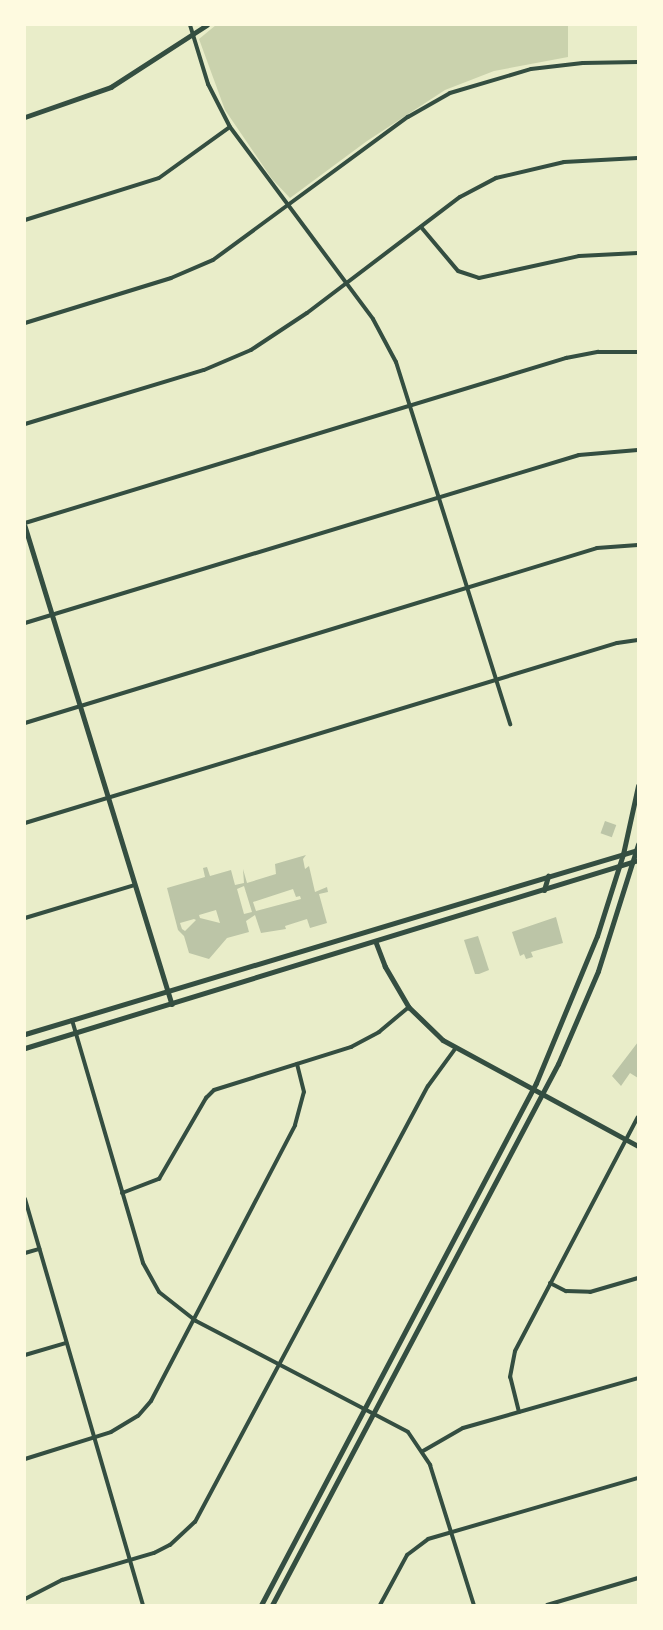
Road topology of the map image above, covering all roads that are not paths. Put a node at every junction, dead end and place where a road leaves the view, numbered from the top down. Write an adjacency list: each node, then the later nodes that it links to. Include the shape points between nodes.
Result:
1 (190, 25): 3 (street)
2 (207, 25): 3 (street)
3 (193, 34): 5 (street, via 111,87); 6 (street, via 208,84)
4 (638, 62): 8 (street, via 583,63 531,69 450,93 408,117)
5 (25, 117)
6 (230, 127): 8 (street); 9 (street, via 159,178)
7 (638, 158): 10 (street, via 564,162 511,173 476,187)
8 (288, 207): 12 (street); 13 (street, via 230,251 193,270)
9 (25, 220)
10 (421, 227): 11 (street, via 458,271 479,278 580,256); 12 (street)
11 (638, 253)
12 (345, 283): 15 (street, via 386,342); 16 (street, via 276,334 228,360)
13 (25, 323)
14 (638, 352): 15 (street, via 598,352 566,358)
15 (412, 405): 18 (street); 19 (street)
16 (25, 424)
17 (638, 450): 18 (street, via 579,455)
18 (441, 497): 21 (street); 22 (street)
19 (25, 525): 22 (street)
20 (638, 544): 21 (street, via 597,548)
21 (469, 588): 25 (street); 26 (street)
22 (52, 615): 23 (street); 26 (street)
23 (25, 623)
24 (638, 640): 25 (street, via 617,643)
25 (497, 680): 28 (street); 30 (street)
26 (80, 706): 27 (street); 30 (street)
27 (25, 723)
28 (510, 724)
29 (638, 786): 34 (main road)
30 (108, 798): 31 (street); 38 (street)
31 (25, 823)
32 (638, 844): 33 (main road)
33 (637, 850): 34 (main road); 35 (main road)
34 (623, 854): 36 (main road); 37 (main road)
35 (635, 861): 36 (main road); 55 (main road, via 598,971)
36 (618, 867): 39 (main road); 54 (main road, via 583,974)
37 (548, 876): 39 (main road); 40 (main road)
38 (135, 885): 42 (street); 45 (street)
39 (544, 890): 41 (main road)
40 (468, 901): 41 (main road); 43 (main road)
41 (471, 912): 44 (main road)
42 (25, 918)
43 (373, 929): 44 (main road); 45 (main road)
44 (376, 942): 46 (main road); 47 (street, via 385,966)
45 (168, 992): 46 (street); 48 (main road)
46 (172, 1004): 49 (main road)
47 (409, 1007): 52 (street); 53 (street, via 366,1040)
48 (72, 1020): 49 (street); 50 (main road)
49 (76, 1033): 51 (main road); 59 (street)
50 (25, 1034)
51 (25, 1048)
52 (455, 1049): 54 (street); 70 (street, via 428,1086)
53 (298, 1064): 59 (street, via 214,1090 206,1098 159,1179); 67 (street, via 304,1092 295,1125)
54 (532, 1090): 55 (street); 63 (main road)
55 (543, 1096): 57 (street); 64 (main road)
56 (638, 1117): 57 (street)
57 (626, 1140): 58 (street); 66 (street)
58 (638, 1146)
59 (122, 1193): 67 (street, via 151,1280 166,1300)
60 (25, 1199): 61 (street)
61 (39, 1249): 62 (street); 68 (street)
62 (25, 1254)
63 (438, 1270): 64 (main road); 72 (main road)
64 (447, 1274): 74 (main road)
65 (638, 1278): 66 (street, via 576,1293)
66 (550, 1284): 73 (street, via 511,1362 510,1377)
67 (196, 1320): 70 (street); 75 (street, via 151,1401 125,1425)
68 (66, 1343): 69 (street); 75 (street)
69 (25, 1355)
70 (281, 1365): 72 (street); 81 (street, via 195,1522 170,1545)
71 (638, 1378): 73 (street)
72 (365, 1410): 74 (street); 80 (main road)
73 (520, 1412): 76 (street, via 463,1428)
74 (373, 1414): 76 (street, via 408,1432); 82 (main road)
75 (94, 1438): 77 (street); 81 (street)
76 (423, 1451): 79 (street)
77 (25, 1459)
78 (638, 1478): 79 (street)
79 (452, 1532): 88 (street, via 415,1547 400,1566); 89 (street)
80 (287, 1556): 82 (main road); 86 (main road)
81 (130, 1560): 84 (street, via 62,1580); 85 (street)
82 (296, 1561): 87 (main road)
83 (638, 1578): 90 (street)
84 (25, 1599)
85 (143, 1605)
86 (261, 1605)
87 (272, 1605)
88 (380, 1605)
89 (474, 1605)
90 (547, 1605)

